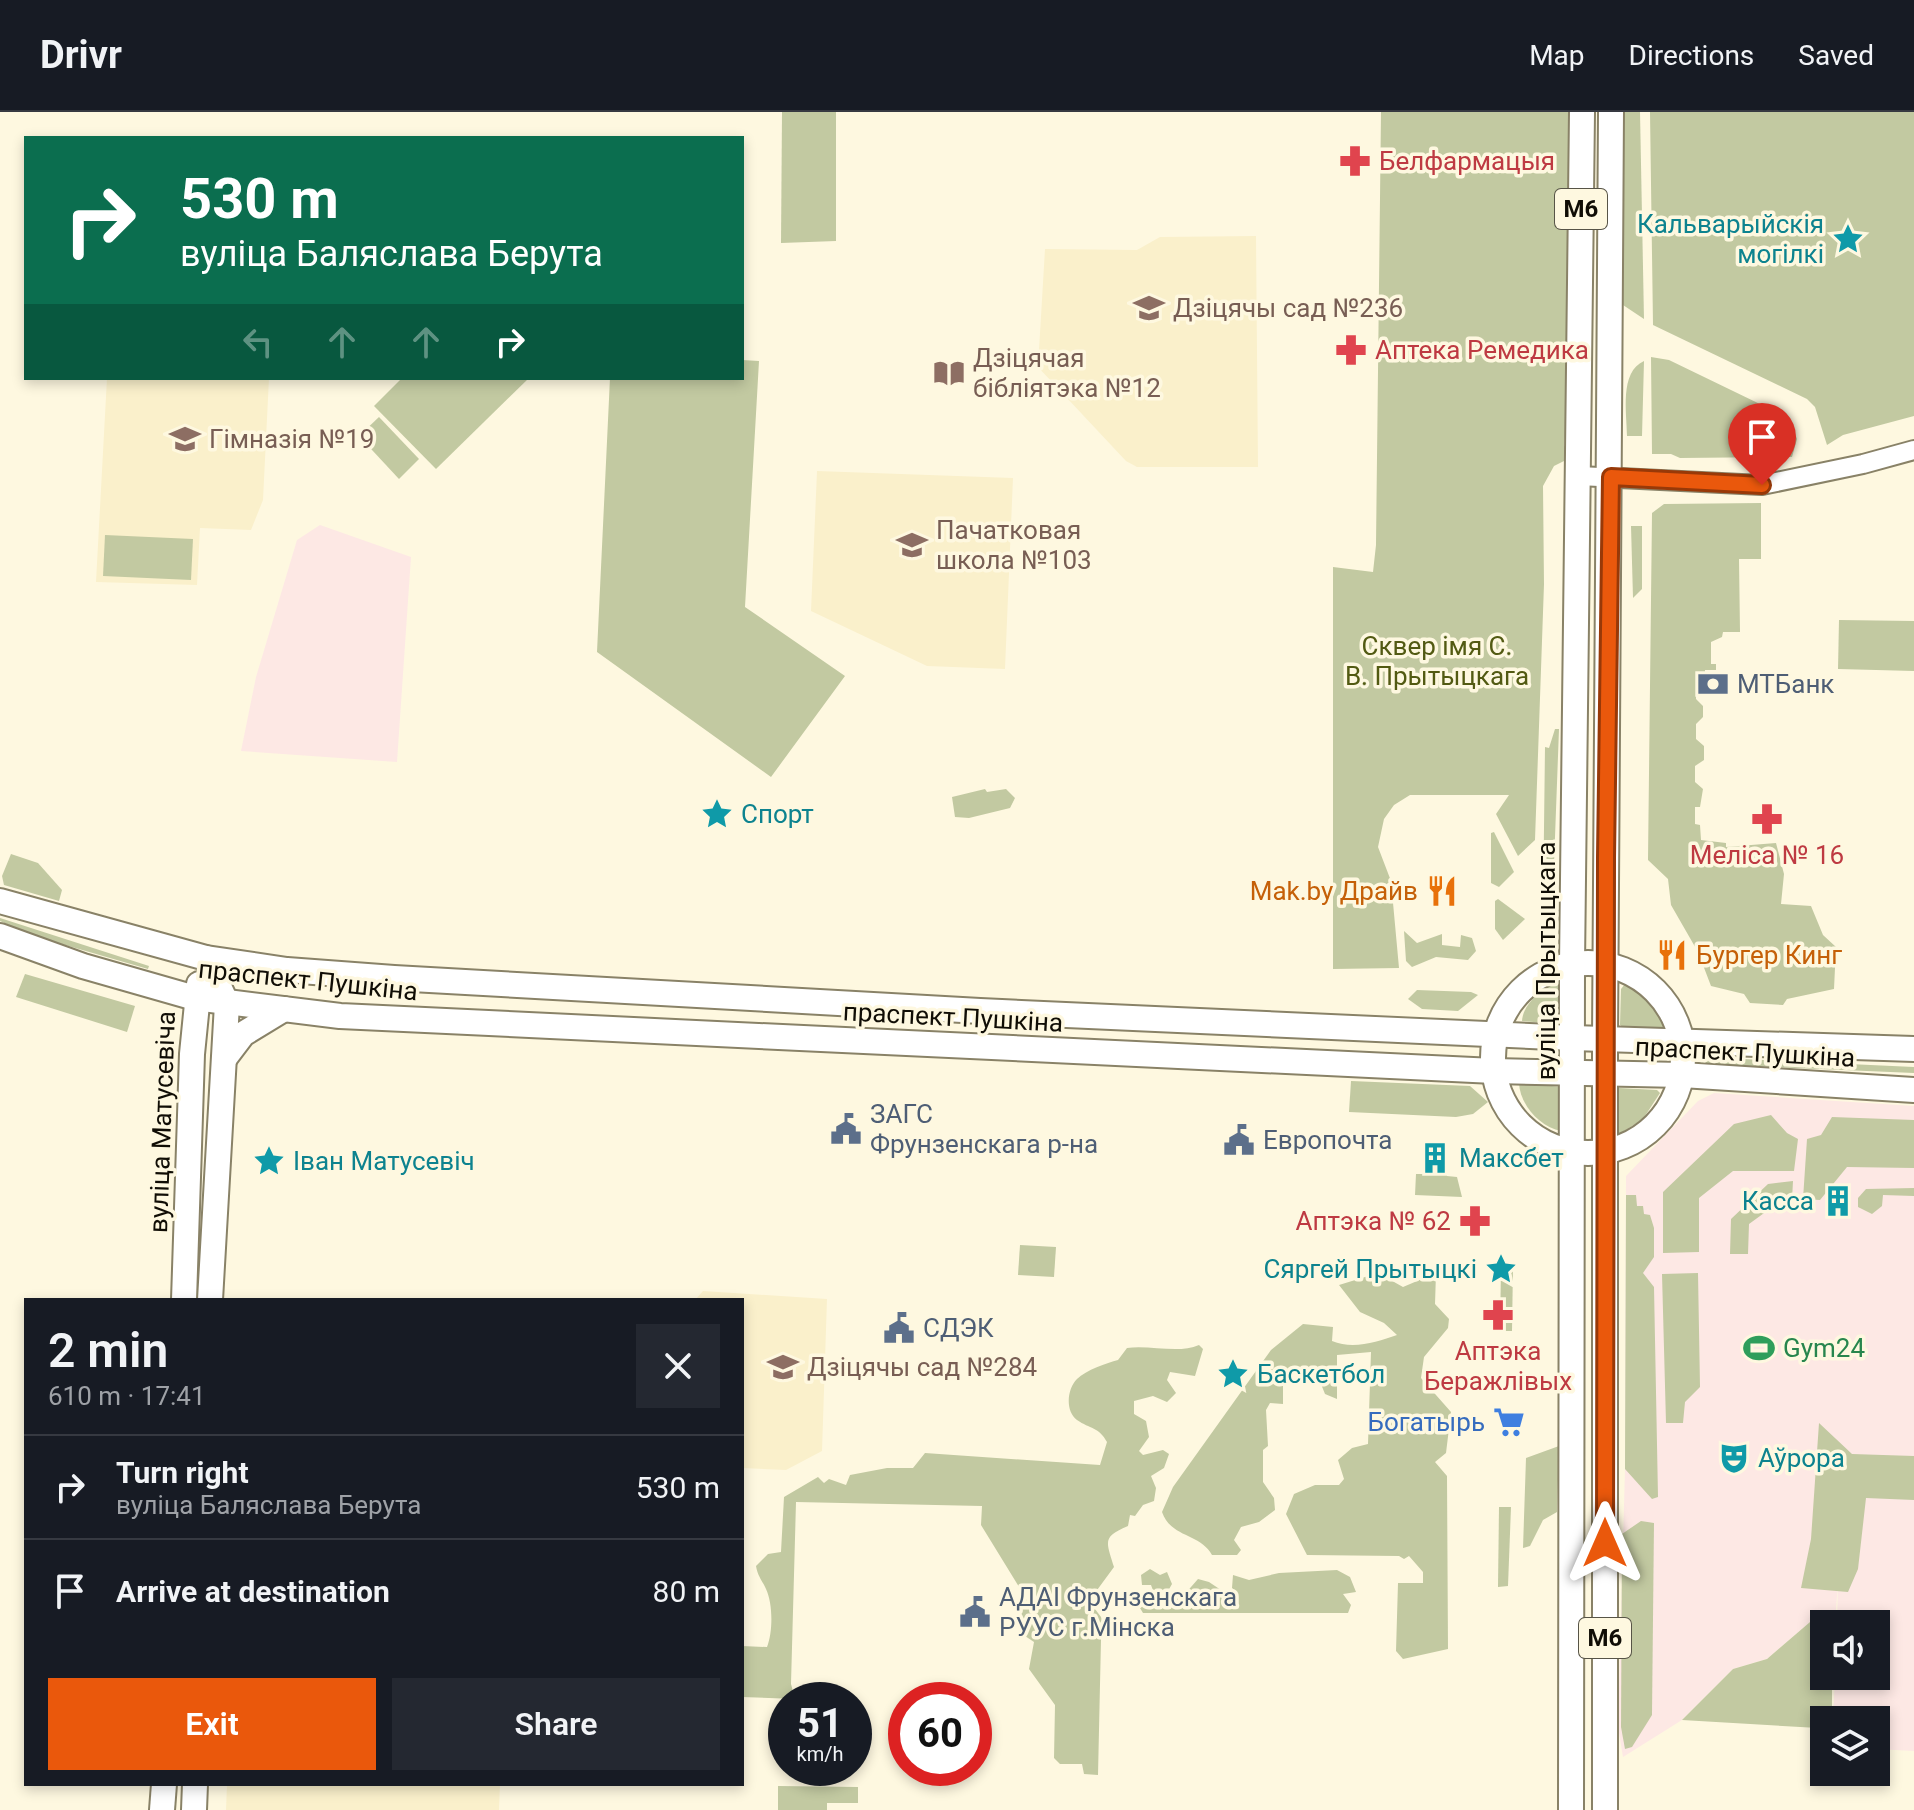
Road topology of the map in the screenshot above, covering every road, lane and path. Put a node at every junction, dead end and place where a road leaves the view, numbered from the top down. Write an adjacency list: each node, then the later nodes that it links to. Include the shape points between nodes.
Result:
1 (1582, 112): 4 (main road, вуліца Прытыцкага / М6)
2 (1611, 112): 5 (main road, М6)
3 (1914, 450): 5 (street, via 1762,485)
4 (1579, 476): 5 (street); 9 (main road, вуліца Прытыцкага / М6)
5 (1611, 477): 10 (main road, М6)
6 (0, 901): 8 (main road, праспект Пушкіна)
7 (0, 936): 11 (main road, праспект Пушкіна)
8 (206, 958): 12 (main road, вуліца Матусевіча); 13 (main road); 15 (main road, праспект Пушкіна, via 394,978)
9 (1572, 964): 10 (main road); 15 (main road, via 1545,972 1521,990); 16 (main road, вуліца Прытыцкага / М6)
10 (1606, 964): 17 (main road, М6); 18 (main road, via 1653,987 1671,1010)
11 (152, 985): 12 (main road, праспект Пушкіна); 19 (main road, via 182,1015)
12 (195, 998): 13 (main road, праспект Пушкіна); 19 (main road, вуліца Матусевіча)
13 (227, 1004): 14 (main road, праспект Пушкіна); 21 (main road)
14 (284, 1009): 21 (main road, via 243,1034); 22 (main road, праспект Пушкіна, via 340,1016)
15 (1497, 1033): 16 (main road, праспект Пушкіна); 22 (main road)
16 (1573, 1038): 17 (main road, праспект Пушкіна); 23 (main road, вуліца Прытыцкага / М6)
17 (1605, 1039): 18 (main road, праспект Пушкіна); 24 (main road, М6)
18 (1682, 1042): 20 (main road, праспект Пушкіна); 25 (main road)
19 (193, 1046): 29 (main road, вуліца Матусевіча)
20 (1914, 1049)
21 (224, 1059): 30 (main road)
22 (1494, 1071): 23 (main road, праспект Пушкіна); 27 (main road, via 1501,1098 1524,1128 1549,1145)
23 (1573, 1073): 24 (main road, праспект Пушкіна); 27 (main road, вуліца Прытыцкага / М6)
24 (1605, 1073): 25 (main road, праспект Пушкіна); 28 (main road, М6)
25 (1682, 1075): 26 (main road, праспект Пушкіна); 28 (main road, via 1675,1098 1653,1128)
26 (1914, 1090)
27 (1573, 1152): 28 (main road); 35 (main road, вуліца Прытыцкага / М6)
28 (1605, 1152): 36 (main road, М6)
29 (184, 1298)
30 (210, 1298)
31 (164, 1786): 33 (main road)
32 (195, 1786): 34 (main road)
33 (162, 1810)
34 (194, 1810)
35 (1571, 1810)
36 (1605, 1810)

